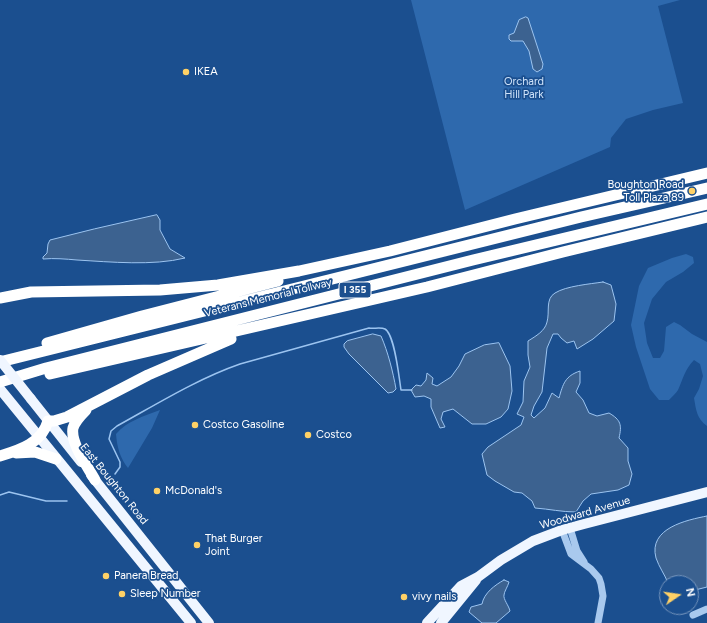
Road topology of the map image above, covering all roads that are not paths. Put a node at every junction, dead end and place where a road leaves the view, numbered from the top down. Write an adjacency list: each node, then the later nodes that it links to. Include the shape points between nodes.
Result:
1 (707, 173): 5 (highway)
2 (707, 188): 8 (highway, Veterans Memorial Tollway / I 355)
3 (707, 204): 9 (highway, Veterans Memorial Tollway / I 355, via 46,368)
4 (707, 217): 7 (highway)
5 (390, 251): 6 (highway, via 218,285 160,290 31,292); 8 (highway, via 66,337 31,348)
6 (0, 298)
7 (306, 315): 9 (highway); 10 (highway, via 224,341)
8 (3, 361): 11 (main road, East Boughton Road, bridge)
9 (1, 384): 12 (main road)
10 (91, 404): 11 (highway, via 62,419); 15 (highway, via 76,422 73,433 76,445)
11 (48, 421): 12 (highway, via 44,433); 15 (main road, East Boughton Road)
12 (39, 438): 13 (highway); 14 (main road)
13 (2, 455): 14 (highway, via 35,452)
14 (56, 459): 21 (main road)
15 (95, 480): 22 (main road, East Boughton Road)
16 (707, 492): 17 (main road, Woodward Avenue)
17 (566, 529): 18 (main road, Woodward Avenue, via 514,551); 25 (street, via 571,554 591,569 603,590)
18 (478, 577): 23 (main road, Woodward Avenue, via 461,586); 24 (main road, Woodward Avenue)
19 (707, 609): 20 (street)
20 (693, 616)
21 (189, 620)
22 (210, 623)
23 (427, 623)
24 (441, 623)
25 (598, 623)

